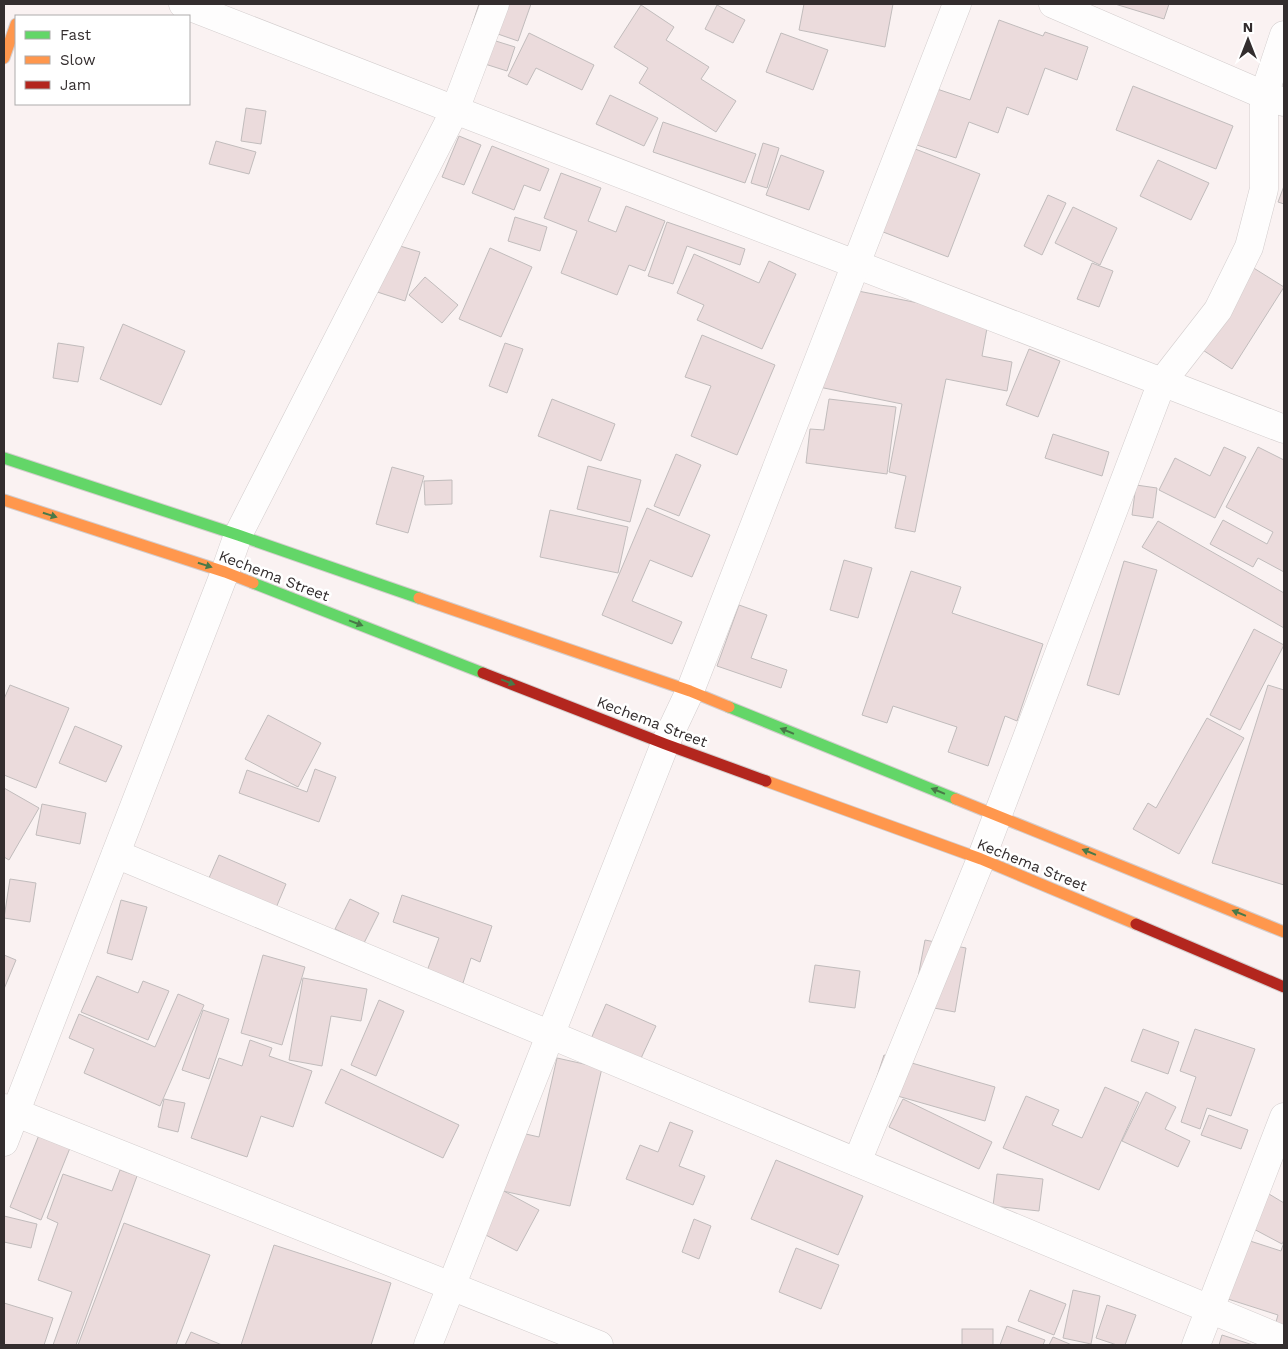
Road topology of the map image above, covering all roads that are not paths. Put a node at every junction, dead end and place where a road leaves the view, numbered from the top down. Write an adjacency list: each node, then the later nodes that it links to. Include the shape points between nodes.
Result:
1 (183, 4): 9 (street)
2 (495, 4): 9 (street)
3 (957, 4): 10 (street)
4 (1053, 4): 8 (street)
5 (15, 27): 7 (street)
6 (1284, 35): 8 (street)
7 (4, 58)
8 (1274, 99): 11 (street, via 1264,189 1249,247 1218,310)
9 (455, 110): 10 (street); 15 (street)
10 (856, 264): 11 (street); 17 (street)
11 (1162, 382): 12 (street); 19 (street)
12 (1284, 429)
13 (4, 458): 15 (street, Kechema Street)
14 (4, 500): 16 (street, Kechema Street, one-way to 16)
15 (238, 535): 16 (street); 17 (street, Kechema Street)
16 (225, 572): 18 (street, Kechema Street, one-way to 18); 20 (street)
17 (690, 691): 18 (street); 19 (street, Kechema Street, one-way to 17)
18 (665, 744): 21 (street, Kechema Street); 24 (street)
19 (998, 815): 21 (street); 22 (street, Kechema Street, one-way to 19)
20 (116, 854): 24 (street); 25 (street)
21 (981, 859): 23 (street, Kechema Street); 28 (street)
22 (1284, 932)
23 (1284, 987)
24 (550, 1034): 28 (street); 29 (street)
25 (9, 1110): 27 (street); 29 (street)
26 (1284, 1117): 30 (street)
27 (4, 1142)
28 (857, 1162): 30 (street)
29 (451, 1286): 32 (street); 33 (street)
30 (1210, 1309): 31 (street); 34 (street)
31 (1284, 1340)
32 (428, 1345)
33 (599, 1345)
34 (1196, 1345)

